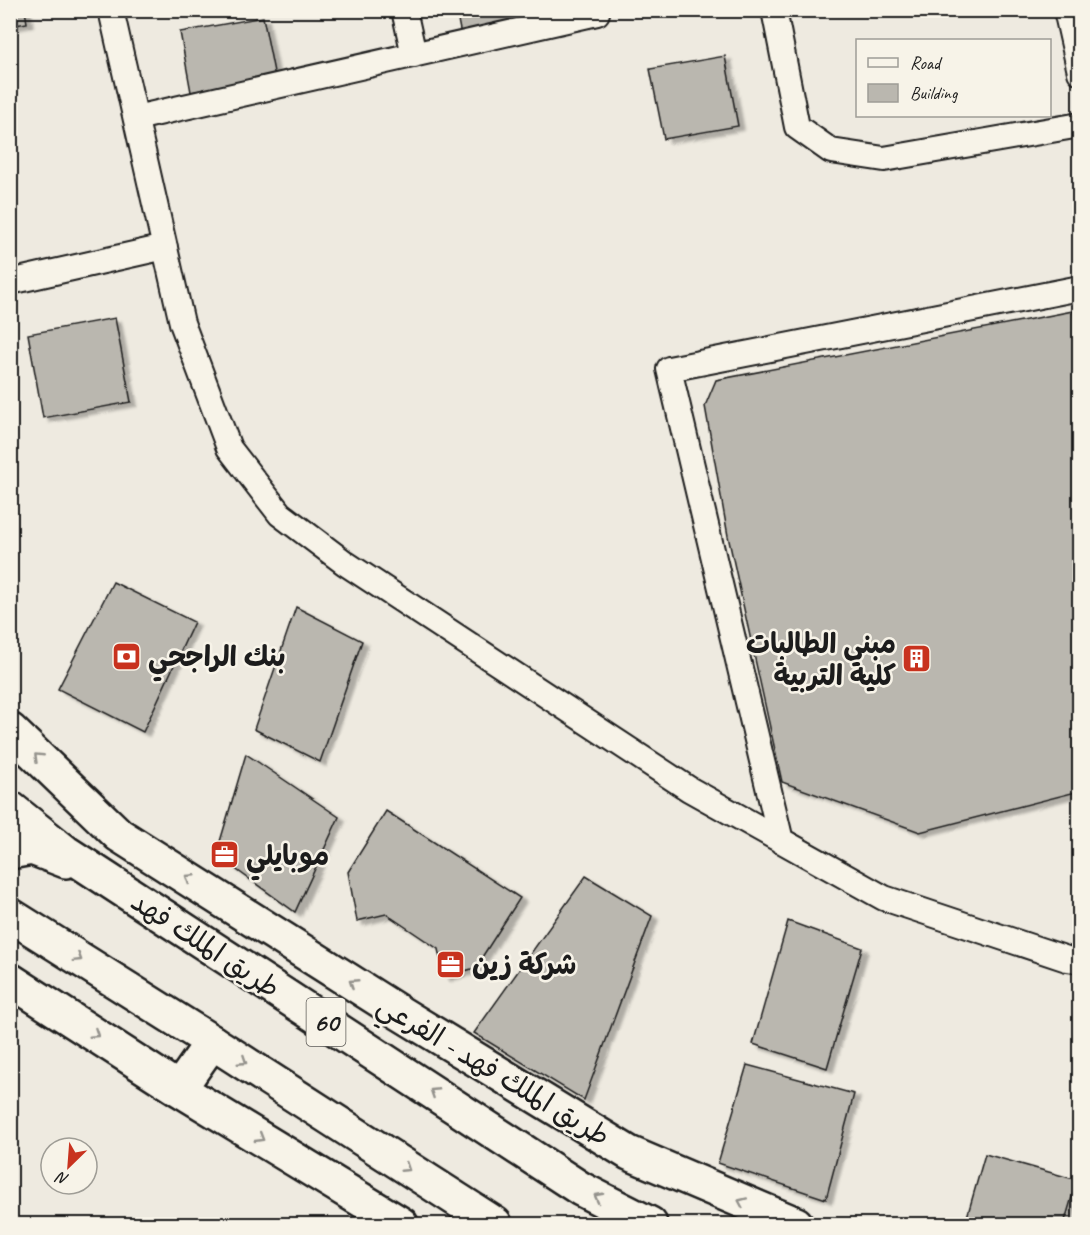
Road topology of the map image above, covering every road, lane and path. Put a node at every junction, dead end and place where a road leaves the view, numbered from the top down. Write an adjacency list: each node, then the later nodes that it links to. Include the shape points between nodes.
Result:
1 (111, 10): 8 (street)
2 (404, 10): 6 (street)
3 (596, 10): 6 (street, via 597,13)
4 (774, 10): 9 (street, via 797,127 831,151 884,159)
5 (1066, 10): 7 (street)
6 (414, 55): 8 (street)
7 (1080, 72)
8 (136, 118): 10 (street)
9 (1080, 125)
10 (165, 248): 11 (street); 15 (street, via 182,323 230,448 280,514 345,563 689,789)
11 (10, 282)
12 (1080, 288): 15 (street, via 669,369)
13 (10, 730): 19 (main road, طريق الملك فهد - الفرعي, one-way to 13, via 119,835)
14 (10, 808): 17 (main road, طريق الملك فهد / 60)
15 (781, 841): 23 (street, via 884,898)
16 (10, 852): 17 (main road, via 32,848)
17 (96, 872): 22 (main road, طريق الملك فهد / 60)
18 (10, 906): 21 (main road)
19 (240, 911): 22 (main road); 30 (main road, طريق الملك فهد - الفرعي, one-way to 19, via 629,1153)
20 (10, 915): 21 (main road)
21 (44, 937): 25 (main road, one-way to 25)
22 (217, 951): 29 (main road, طريق الملك فهد / 60, one-way to 22, via 581,1189)
23 (1080, 962)
24 (10, 980): 26 (main road, one-way to 26)
25 (212, 1042): 26 (main road); 28 (main road, one-way to 28)
26 (179, 1089): 27 (main road, one-way to 27)
27 (401, 1224)
28 (495, 1224)
29 (650, 1224)
30 (796, 1224)

